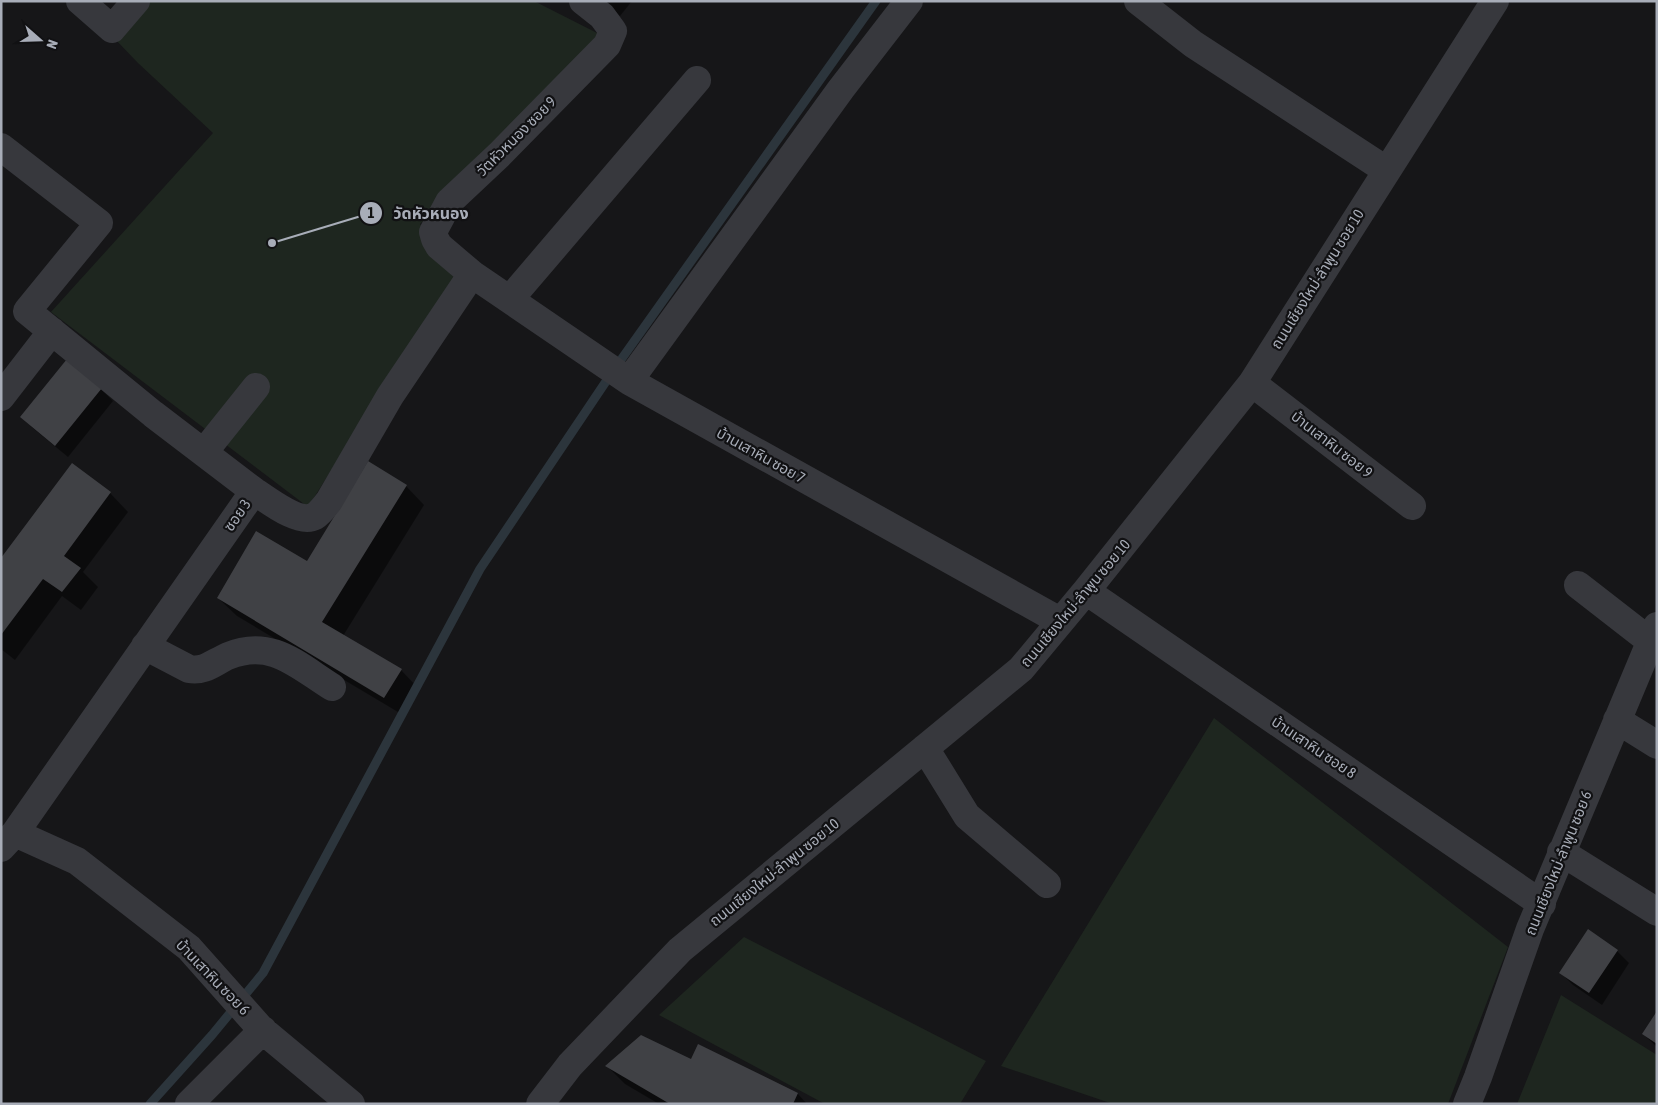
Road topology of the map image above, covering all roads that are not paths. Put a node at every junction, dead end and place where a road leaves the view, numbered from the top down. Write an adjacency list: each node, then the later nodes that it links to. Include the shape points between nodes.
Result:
1 (80, 1): 2 (street, via 112,28)
2 (136, 1)
3 (583, 1): 10 (street, วัตหัวหนอง ซอย 9, via 602,16 613,31 607,45 449,202 433,232 439,246)
4 (909, 1): 13 (street, via 841,89)
5 (1138, 1): 9 (street, via 1193,44)
6 (1490, 3): 9 (street, ถนนเชียงใหม่-ลำพูน ซอย 10)
7 (697, 80): 11 (street)
8 (1, 147): 12 (street, via 99,223 27,311)
9 (1386, 170): 14 (street, ถนนเชียงใหม่-ลำพูน ซอย 10)
10 (472, 274): 11 (street, บ้านเสาหิน ซอย 7); 18 (street, ซอย 3, via 390,396 329,501 316,516 304,520)
11 (510, 299): 13 (street, บ้านเสาหิน ซอย 7)
12 (52, 331): 16 (street); 17 (street)
13 (629, 381): 22 (street, บ้านเสาหิน ซอย 7)
14 (1252, 383): 19 (street, บ้านเสาหิน ซอย 9); 21 (street, ถนนเชียงใหม่-ลำพูน ซอย 10)
15 (256, 387): 17 (street)
16 (1, 397)
17 (204, 452): 18 (street)
18 (254, 491): 24 (street, ซอย 3)
19 (1412, 506)
20 (1578, 585): 23 (street)
21 (1086, 591): 22 (street, ถนนเชียงใหม่-ลำพูน ซอย 10); 32 (street, บ้านเสาหิน ซอย 8)
22 (1060, 621): 28 (street, ถนนเชียงใหม่-ลำพูน ซอย 10, via 1021,668)
23 (1654, 634): 26 (street, ถนนเชียงใหม่-ลำพูน ซอย 6)
24 (145, 646): 25 (street, via 197,670 239,652 269,650); 29 (street, ซอย 3)
25 (332, 687)
26 (1617, 720): 27 (street); 30 (street, ถนนเชียงใหม่-ลำพูน ซอย 6)
27 (1657, 745)
28 (925, 748): 31 (street, via 967,816); 37 (street, ถนนเชียงใหม่-ลำพูน ซอย 10, via 680,950 570,1065)
29 (8, 841): 34 (street, บ้านเสาหิน ซอย 6, via 77,861 189,948)
30 (1561, 852): 32 (street, ถนนเชียงใหม่-ลำพูน ซอย 6); 33 (street)
31 (1048, 884)
32 (1542, 904): 38 (street, ถนนเชียงใหม่-ลำพูน ซอย 6)
33 (1657, 912)
34 (262, 1029): 35 (street); 36 (street, บ้านเสาหิน ซอย 6)
35 (189, 1104)
36 (351, 1104)
37 (540, 1104)
38 (1467, 1104)

